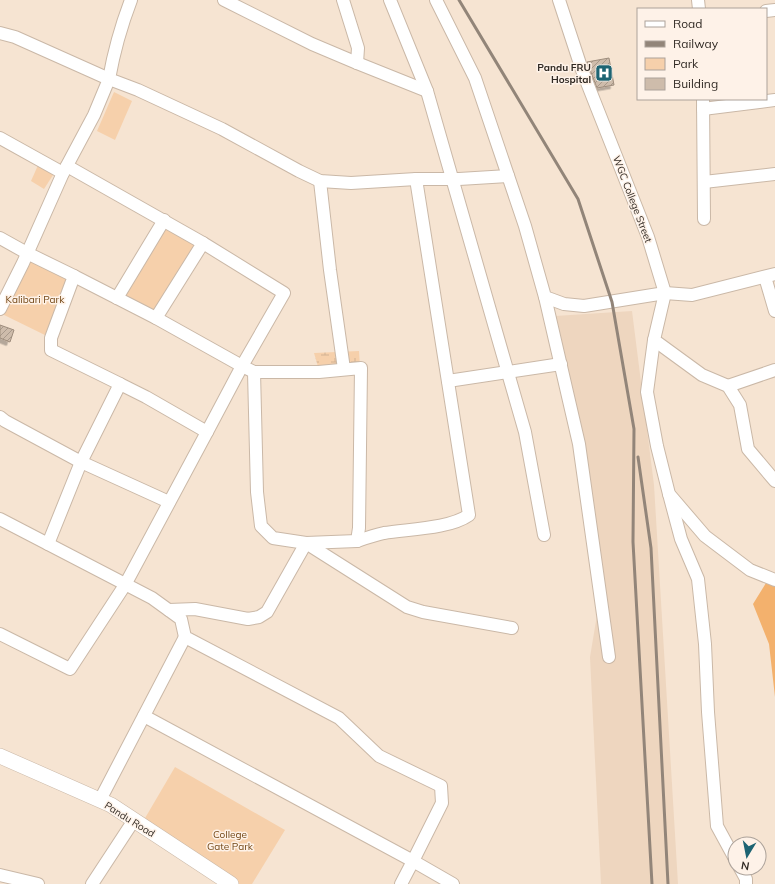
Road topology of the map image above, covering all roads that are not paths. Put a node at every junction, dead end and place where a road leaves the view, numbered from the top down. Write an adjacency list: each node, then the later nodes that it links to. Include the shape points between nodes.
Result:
1 (132, 0): 9 (street, via 122,22)
2 (224, 0): 8 (street, via 312,44)
3 (343, 0): 8 (street, via 358,48)
4 (390, 0): 10 (street)
5 (436, 0): 16 (street, via 475,78)
6 (559, 0): 28 (street, WGC College Street, via 582,70 648,237)
7 (0, 33): 9 (street, via 15,37)
8 (357, 63): 10 (street)
9 (109, 79): 14 (street, via 94,115); 19 (street, via 222,130)
10 (427, 91): 18 (street)
11 (775, 100): 12 (street)
12 (703, 104): 20 (street)
13 (0, 138): 14 (street)
14 (65, 169): 22 (street); 25 (street)
15 (775, 174): 20 (street)
16 (508, 176): 18 (street); 29 (street)
17 (416, 179): 18 (street); 19 (street, via 351,183); 41 (street)
18 (452, 179): 40 (street)
19 (320, 181): 37 (street)
20 (704, 182): 21 (street)
21 (704, 219)
22 (164, 220): 24 (street); 30 (street)
23 (0, 238): 25 (street)
24 (203, 243): 33 (street); 36 (street, via 284,293)
25 (27, 253): 26 (street); 31 (street)
26 (74, 276): 30 (street); 42 (street, via 51,338 51,350)
27 (770, 276): 28 (street, via 692,295); 32 (street)
28 (664, 292): 29 (street, via 584,306 564,304); 34 (street)
29 (545, 297): 35 (street)
30 (117, 298): 33 (street)
31 (0, 309)
32 (775, 311)
33 (156, 318): 36 (street)
34 (654, 340): 43 (street, via 702,375); 49 (street, via 647,392)
35 (561, 364): 40 (street); 62 (street, via 579,444)
36 (242, 366): 39 (street); 45 (street)
37 (344, 369): 39 (street, via 319,372); 53 (street, via 360,368)
38 (775, 370): 43 (street)
39 (254, 372): 54 (street, via 257,492 261,526 273,538)
40 (508, 372): 41 (street); 52 (street, via 525,432)
41 (448, 381): 53 (street, via 469,515 443,525 383,533)
42 (120, 384): 45 (street); 46 (street)
43 (728, 386): 47 (street, via 740,405 748,449)
44 (0, 417): 46 (street)
45 (207, 432): 50 (street)
46 (81, 462): 50 (street); 55 (street)
47 (771, 470): 48 (street)
48 (775, 481)
49 (669, 494): 56 (street, via 705,536 750,570); 67 (street, via 681,539 698,579 717,826)
50 (169, 502): 57 (street)
51 (0, 519): 55 (street)
52 (544, 535)
53 (357, 541): 54 (street)
54 (306, 543): 58 (street, via 267,612 259,617 248,619 195,609); 59 (street, via 407,607)
55 (48, 544): 57 (street)
56 (775, 580)
57 (125, 585): 58 (street, via 152,598); 60 (street, via 70,669)
58 (169, 610): 61 (street, via 181,619)
59 (512, 628)
60 (0, 634)
61 (185, 637): 63 (street); 68 (street, via 339,718 379,756 441,786 442,803)
62 (609, 657)
63 (144, 716): 65 (street); 68 (street)
64 (0, 756): 65 (street, Pandu Road)
65 (100, 800): 66 (street, Pandu Road)
66 (134, 820): 71 (street); 72 (street, Pandu Road)
67 (727, 844)
68 (413, 862): 73 (street); 74 (street)
69 (0, 875): 70 (street)
70 (38, 884)
71 (92, 884)
72 (232, 884)
73 (401, 884)
74 (453, 884)

